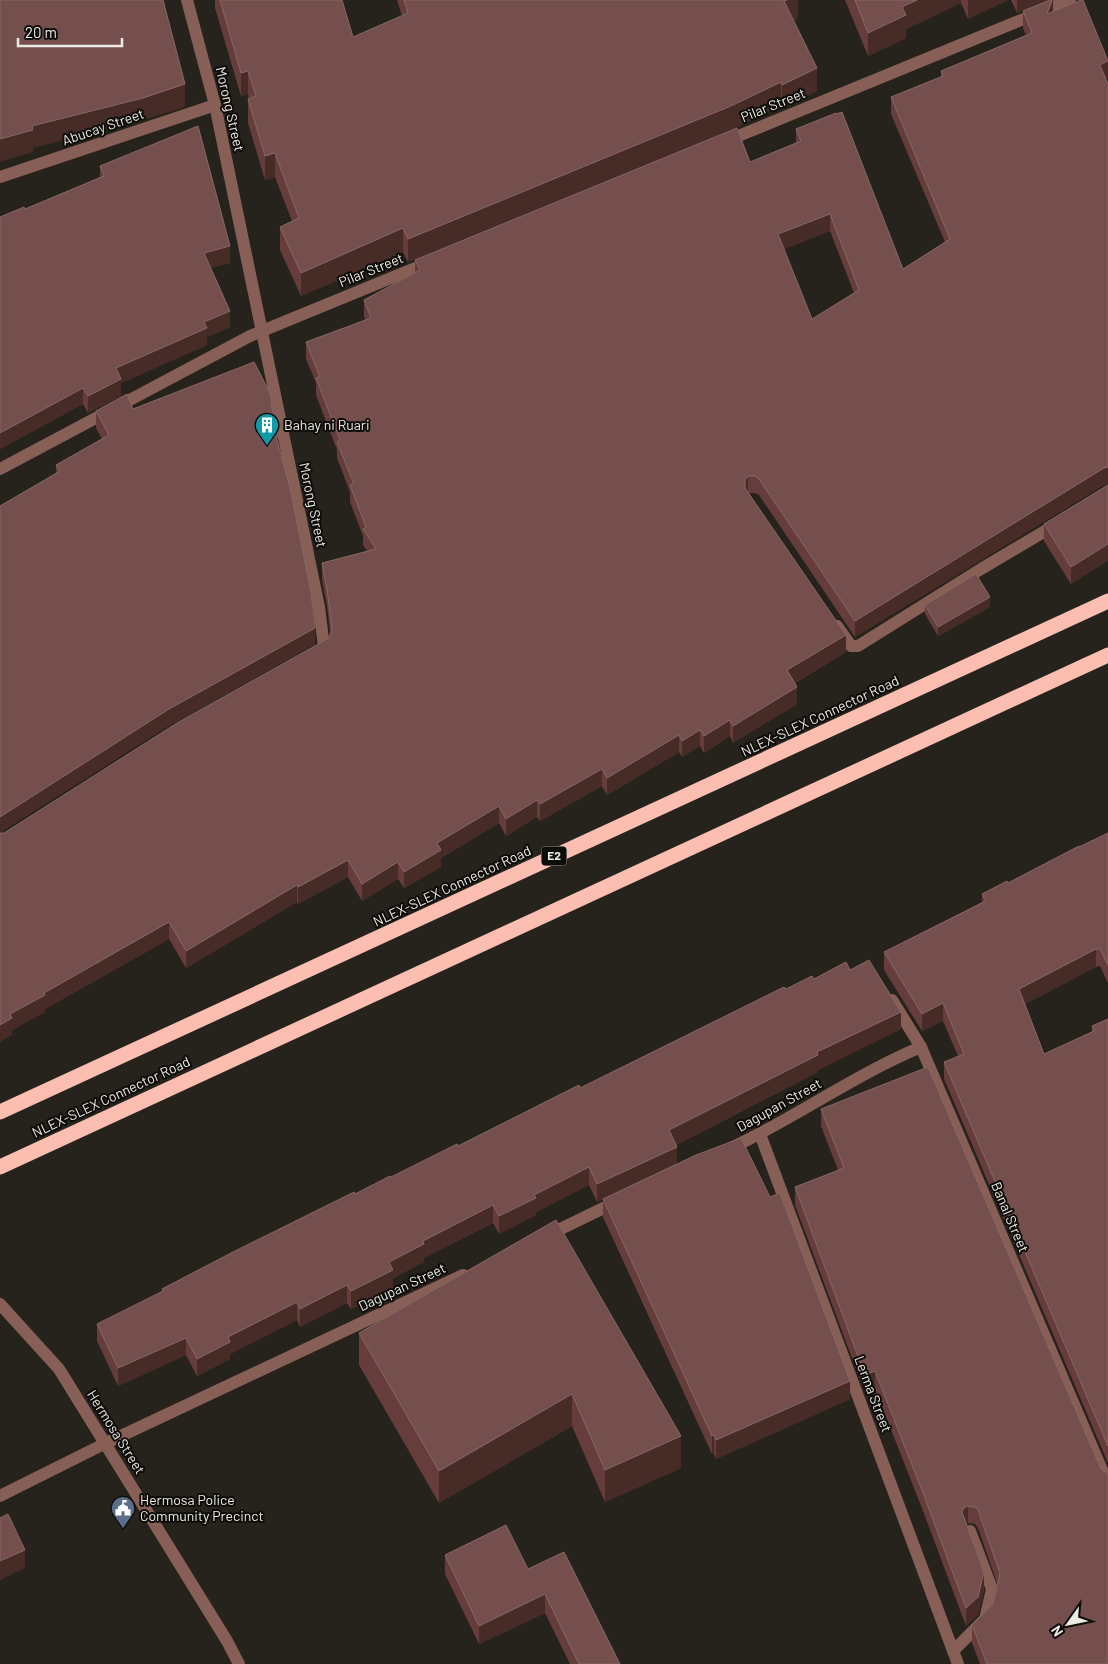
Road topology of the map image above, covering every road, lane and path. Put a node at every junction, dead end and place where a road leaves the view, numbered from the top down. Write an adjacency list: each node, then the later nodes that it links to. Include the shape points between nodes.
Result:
1 (188, 0): 3 (street, Morong Street)
2 (1070, 0): 4 (street, Pilar Street)
3 (215, 105): 5 (street, Abucay Street); 7 (street, Morong Street)
4 (712, 147)
5 (0, 177)
6 (445, 256): 7 (street, Pilar Street)
7 (261, 331): 8 (street, Pilar Street); 13 (street, Morong Street, via 322,625 324,647)
8 (0, 469)
9 (1068, 517): 11 (street, via 858,646 851,646)
10 (1108, 601): 16 (highway, NLEX-SLEX Connector Road / E2)
11 (829, 614)
12 (1108, 655): 19 (highway, NLEX-SLEX Connector Road)
13 (304, 660)
14 (887, 992): 15 (street, Banal Street)
15 (921, 1047): 17 (street, Dagupan Street, via 888,1061); 25 (street, Banal Street)
16 (0, 1112)
17 (760, 1134): 18 (street, Dagupan Street); 28 (street, Lerma Street)
18 (716, 1155)
19 (0, 1166)
20 (629, 1196): 21 (street)
21 (532, 1242)
22 (478, 1268): 24 (street, Dagupan Street)
23 (0, 1304): 24 (street, Hermosa Street, via 59,1369)
24 (106, 1443): 26 (street, Dagupan Street); 29 (street, Hermosa Street)
25 (1108, 1484)
26 (0, 1496)
27 (970, 1531): 28 (street, via 992,1589 985,1619)
28 (953, 1651): 30 (street, Lerma Street)
29 (239, 1664)
30 (958, 1664)

